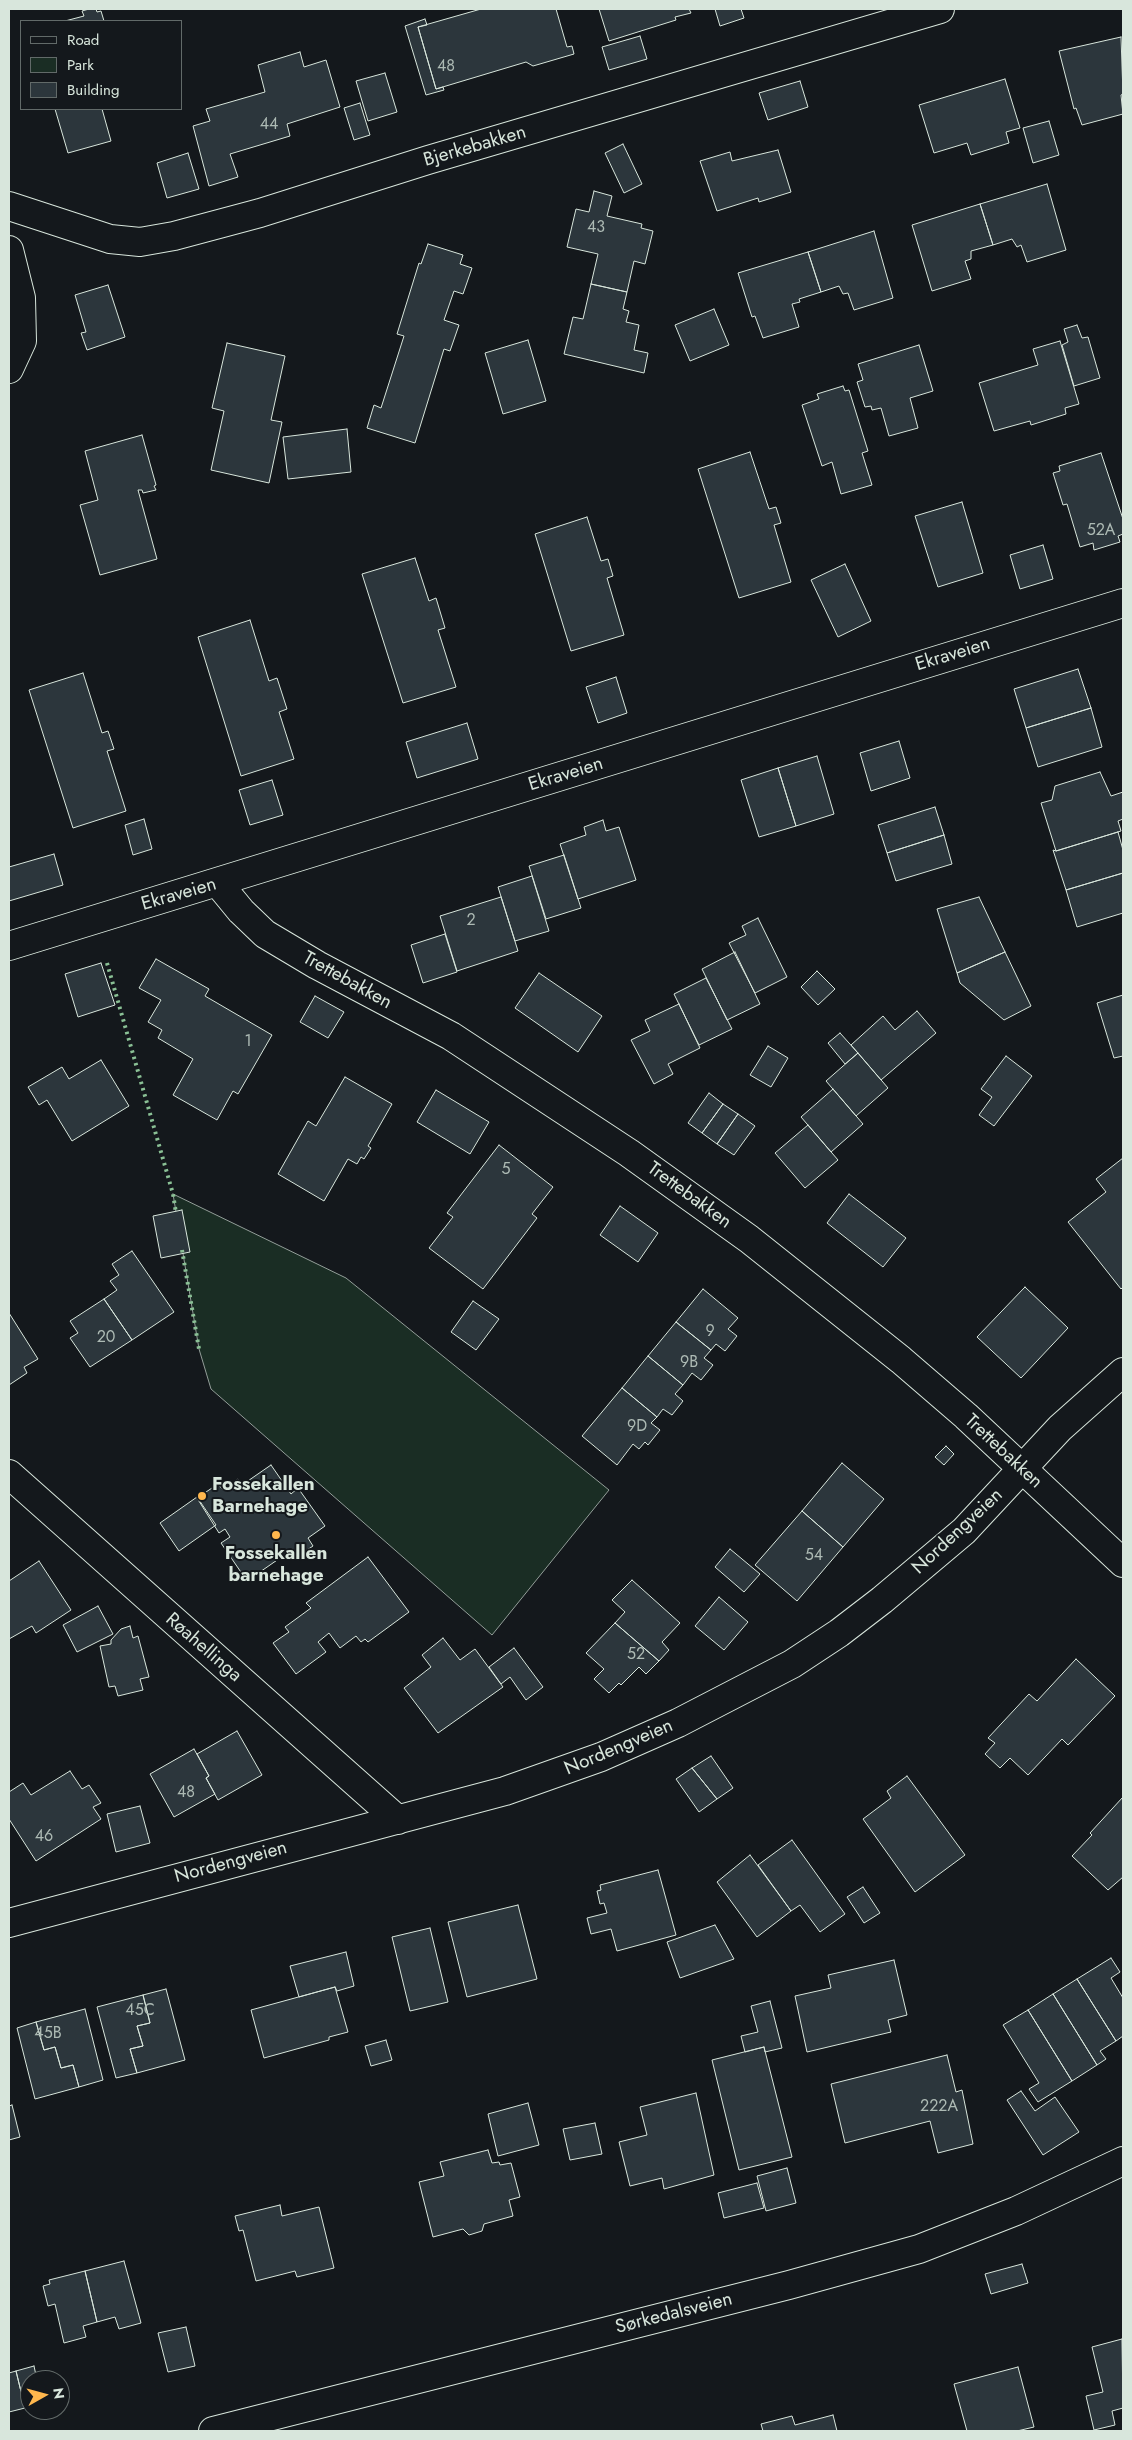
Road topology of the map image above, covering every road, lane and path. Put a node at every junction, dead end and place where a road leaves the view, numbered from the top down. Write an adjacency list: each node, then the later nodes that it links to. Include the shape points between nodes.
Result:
1 (940, 9): 2 (street, Bjerkebakken, via 174,236 140,242 110,239)
2 (9, 206)
3 (9, 250): 4 (street, via 21,298 22,341)
4 (9, 369)
5 (1123, 603): 6 (street, Ekraveien)
6 (218, 883): 7 (street, Ekraveien); 9 (street, Trettebakken, via 265,934 451,1036 629,1153 749,1239 900,1360)
7 (9, 946)
8 (1123, 1372): 9 (street, Nordengveien, via 1060,1428)
9 (1023, 1470): 11 (street, Trettebakken); 12 (street, Nordengveien, via 964,1531 923,1567 838,1634 792,1664 678,1723 601,1757 505,1791)
10 (9, 1474): 12 (street, Røahellinga)
11 (1123, 1563)
12 (398, 1820): 13 (street, Nordengveien)
13 (9, 1923)
14 (1123, 2160): 15 (street, Sørkedalsveien, via 1016,2211 919,2249)
15 (213, 2431)

